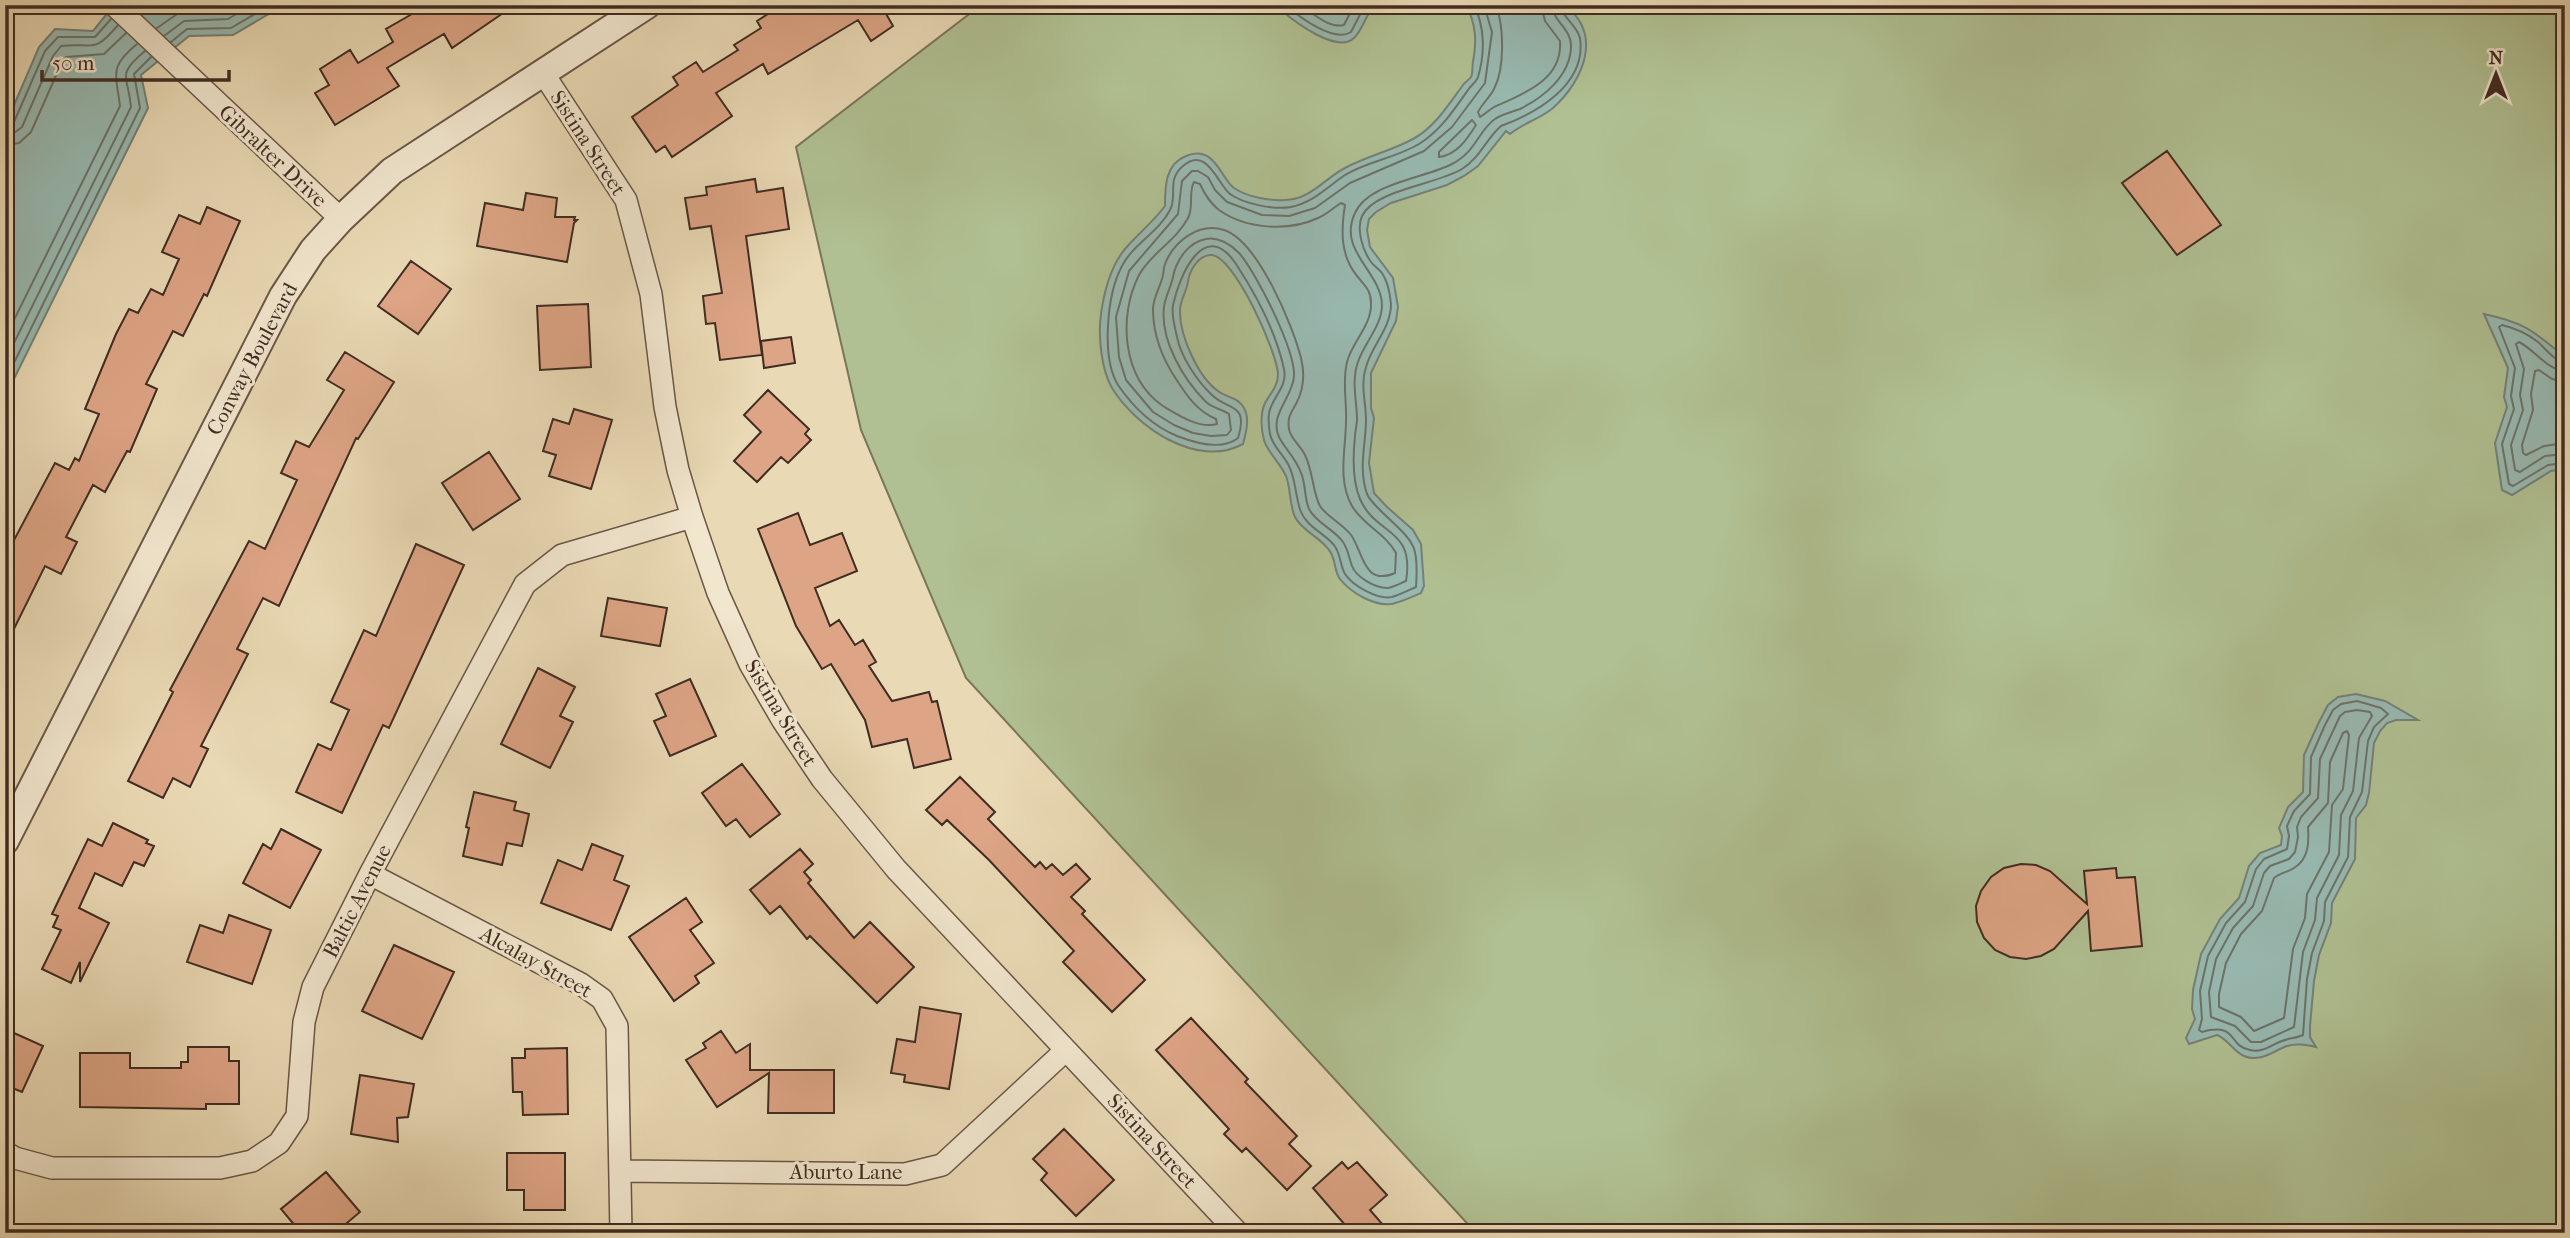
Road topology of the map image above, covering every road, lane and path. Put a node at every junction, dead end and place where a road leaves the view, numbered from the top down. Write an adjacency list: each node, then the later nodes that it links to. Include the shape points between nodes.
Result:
1 (114, 5): 4 (street, Gibralter Drive)
2 (648, 5): 3 (street, Conway Boulevard)
3 (543, 73): 4 (street, Conway Boulevard, via 392,171); 5 (street, Sistina Street, via 626,200 651,293 665,407)
4 (341, 219): 6 (street, Conway Boulevard, via 313,250 283,296)
5 (692, 517): 7 (street, Baltic Avenue, via 562,555 525,584); 8 (street, Sistina Street, via 718,593 750,664 822,779 896,869)
6 (5, 841)
7 (370, 874): 9 (street, Baltic Avenue, via 313,987 304,1022 297,1116 279,1143 252,1161 220,1168 52,1168); 10 (street, Alcalay Street, via 602,999 617,1026)
8 (1066, 1050): 10 (street, Aburto Lane, via 942,1165 905,1174); 12 (street, Sistina Street)
9 (5, 1152)
10 (621, 1171): 11 (street, Alcalay Street)
11 (621, 1233)
12 (1238, 1233)

